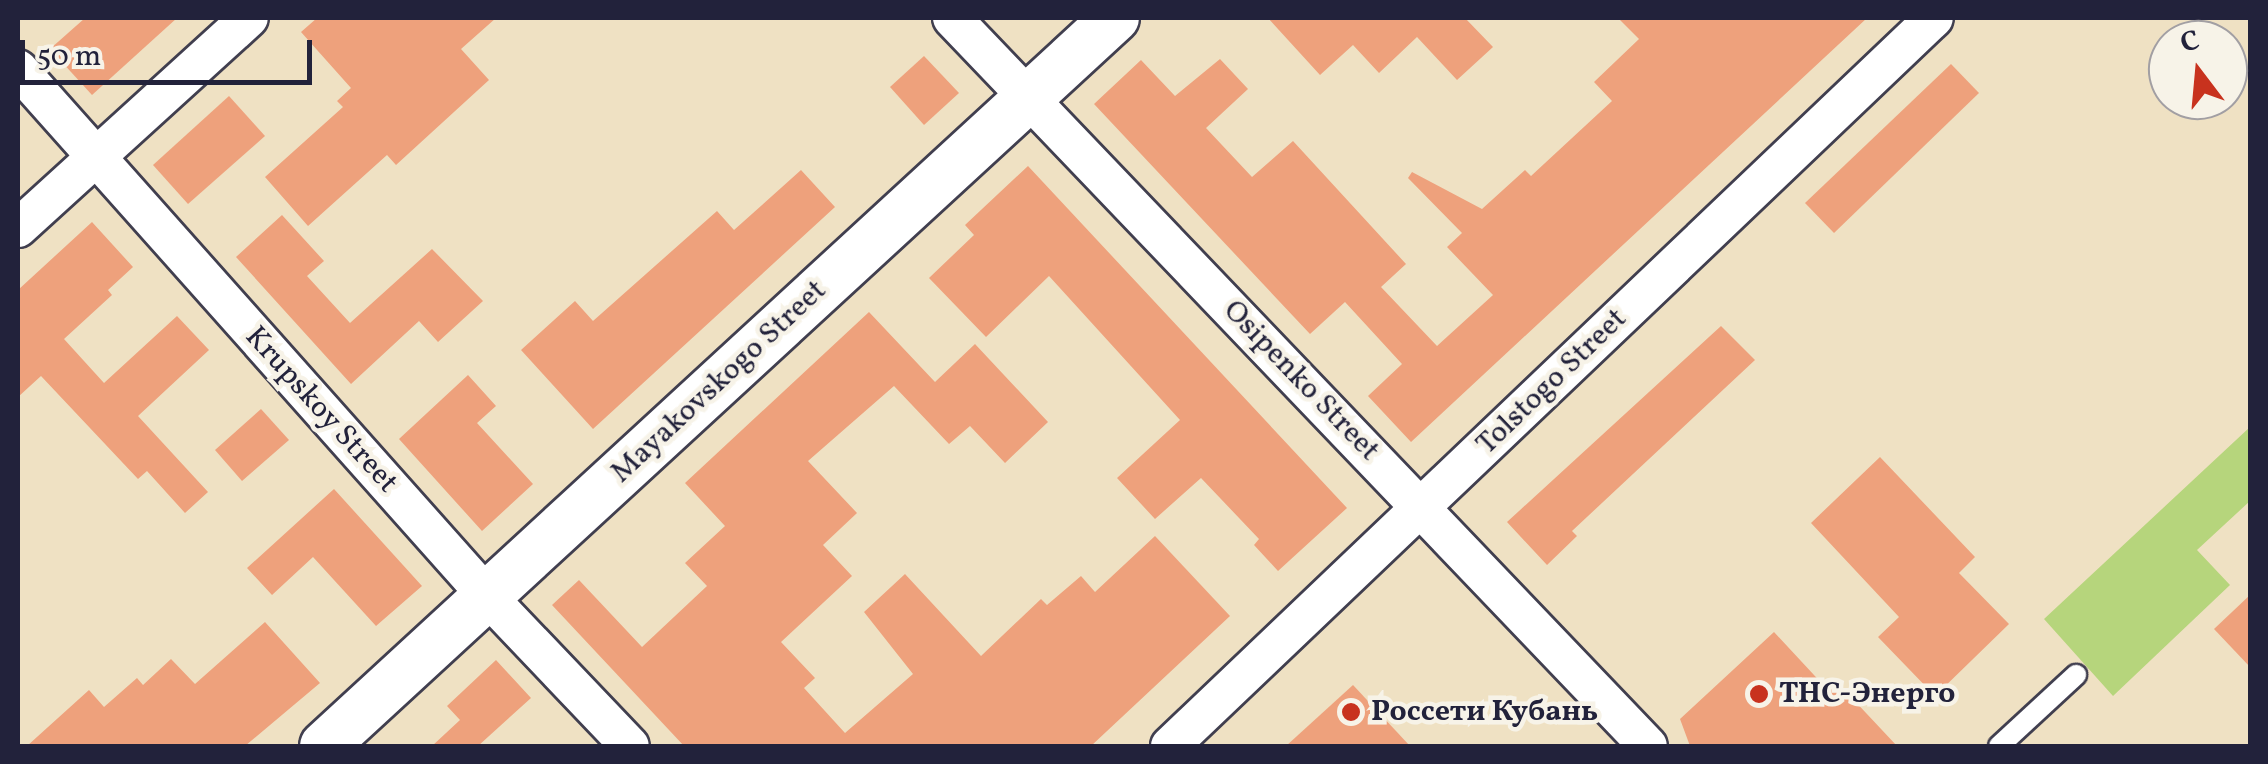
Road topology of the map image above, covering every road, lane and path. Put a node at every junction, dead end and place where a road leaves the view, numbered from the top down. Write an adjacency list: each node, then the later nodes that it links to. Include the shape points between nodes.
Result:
1 (248, 18): 7 (street)
2 (952, 18): 6 (street, Osipenko Street)
3 (1115, 18): 6 (street, Mayakovskogo Street)
4 (1934, 18): 9 (street, Tolstogo Street)
5 (18, 69): 7 (street, Krupskoy Street)
6 (1028, 98): 9 (street, Osipenko Street); 10 (street, Mayakovskogo Street)
7 (96, 156): 8 (street); 10 (street, Krupskoy Street)
8 (18, 228)
9 (1422, 506): 14 (street, Tolstogo Street); 15 (street, Osipenko Street)
10 (487, 596): 12 (street, Mayakovskogo Street); 13 (street, Krupskoy Street)
11 (2076, 675): 16 (lane)
12 (324, 746)
13 (630, 746)
14 (1170, 746)
15 (1648, 746)
16 (1998, 746)

